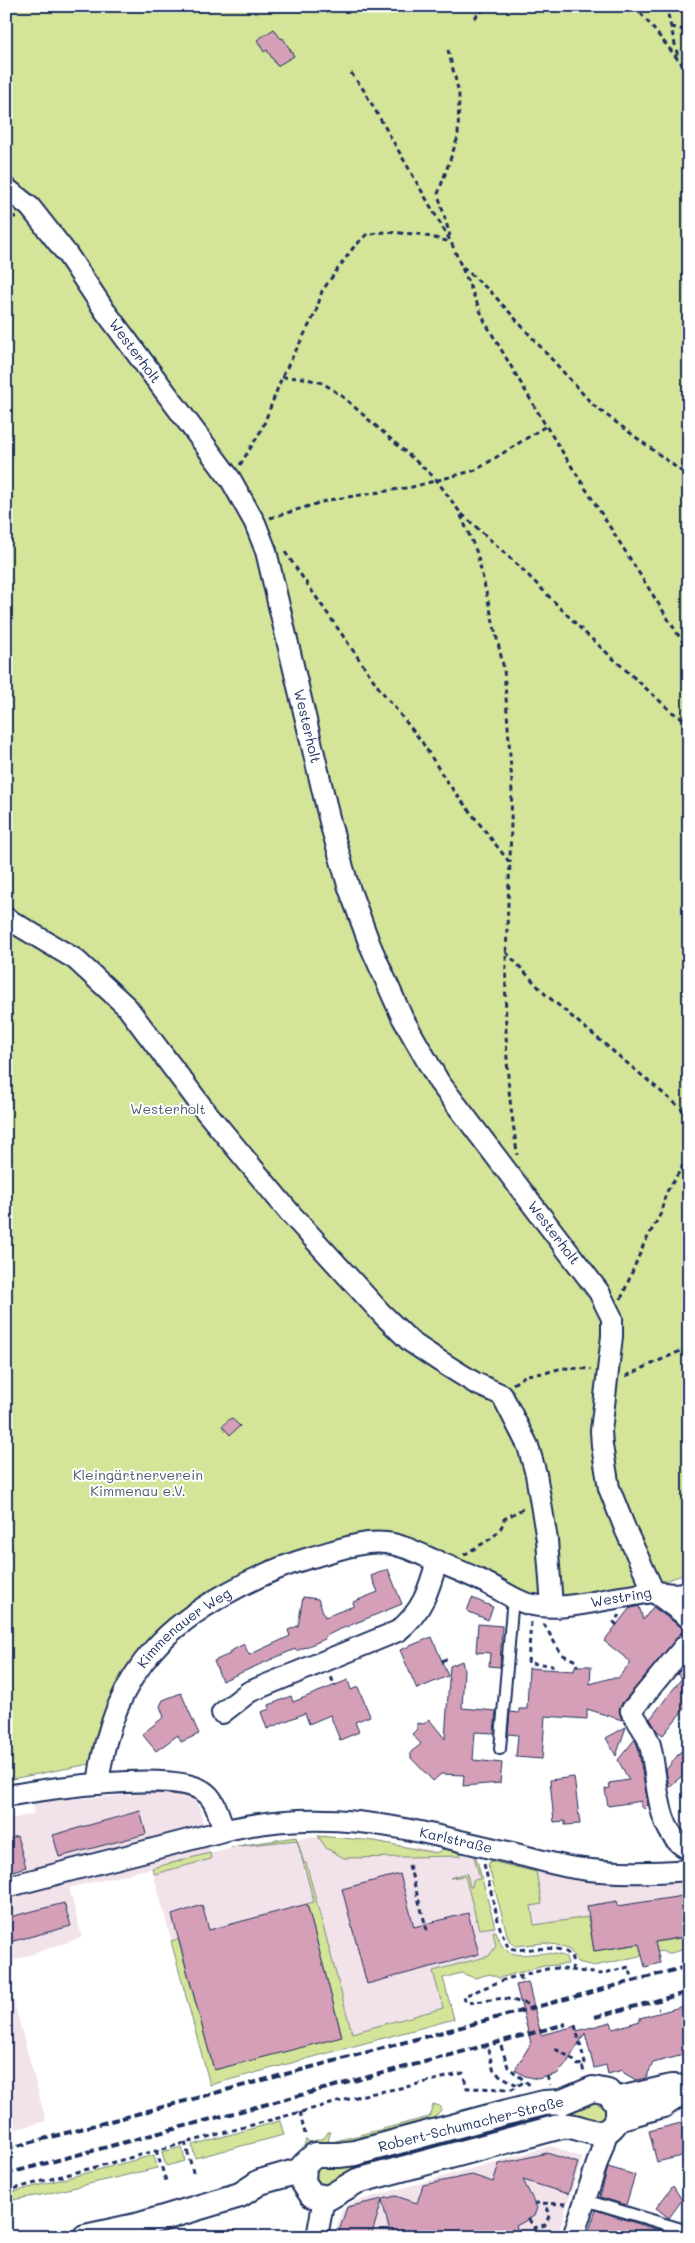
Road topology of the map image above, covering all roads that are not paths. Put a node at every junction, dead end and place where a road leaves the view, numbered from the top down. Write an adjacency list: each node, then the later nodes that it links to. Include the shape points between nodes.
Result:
1 (6, 188): 5 (street, Westerholt, via 30,207 67,254 105,311 231,480 255,523 266,551 331,826 370,945 402,1017 439,1082 599,1292 612,1318 602,1446 609,1488)
2 (6, 918): 7 (street, via 75,959 127,1007 203,1108 290,1213 411,1342 475,1383 502,1395 528,1446 541,1497 547,1540)
3 (444, 1564): 6 (street, Kimmenauer Weg); 10 (street, via 422,1606 398,1631 249,1692); 12 (street, Kimmenauer Weg, via 395,1544 369,1543 293,1563 239,1586 218,1599 159,1644 135,1675 112,1724)
4 (689, 1591): 5 (street, Westring, via 673,1594)
5 (654, 1592): 7 (street, Westring); 8 (street)
6 (513, 1597): 7 (street, Kimmenauer Weg); 11 (lane)
7 (548, 1612)
8 (689, 1618)
9 (689, 1640): 15 (street, via 631,1711 649,1742 658,1793 671,1836)
10 (222, 1712)
11 (500, 1749)
12 (98, 1784): 13 (street); 14 (street, via 145,1781 200,1788 212,1800)
13 (6, 1796)
14 (224, 1830): 16 (street, Karlstraße, via 286,1820 347,1819 407,1829 575,1868 631,1872); 17 (street, Karlstraße)
15 (689, 1849)
16 (689, 1870)
17 (6, 1887)
18 (687, 2089): 19 (street, via 672,2087)
19 (614, 2116): 20 (street, Robert-Schumacher-Straße, via 595,2134 573,2126 562,2126 351,2183 336,2193); 20 (street, Robert-Schumacher-Straße, via 603,2090 593,2089 562,2102 544,2103 355,2153 315,2155 307,2160); 21 (street)
20 (310, 2185): 23 (street, Robert-Schumacher-Straße, via 263,2195 240,2195 140,2225); 24 (street)
21 (576, 2202): 22 (lane); 25 (street)
22 (688, 2232)
23 (85, 2237)
24 (317, 2237)
25 (573, 2237)

